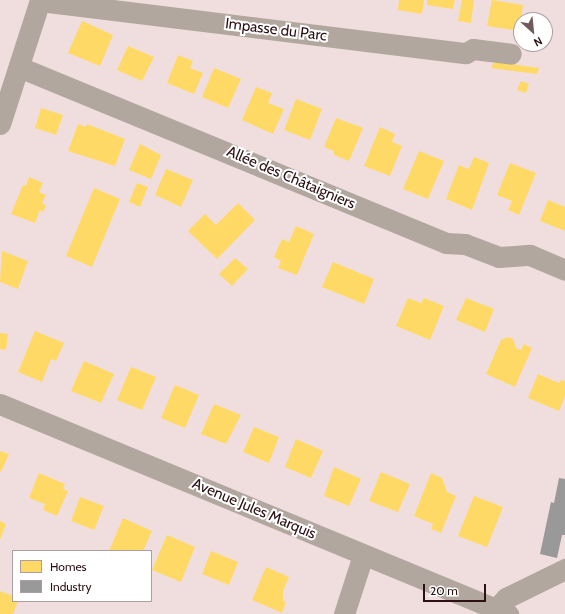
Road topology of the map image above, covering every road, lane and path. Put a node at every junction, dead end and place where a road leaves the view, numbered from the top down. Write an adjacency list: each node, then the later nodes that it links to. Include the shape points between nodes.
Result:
1 (40, 0): 2 (street, Impasse du Parc, via 466,53 473,49); 3 (street)
2 (510, 54)
3 (19, 67): 4 (street); 5 (street, Allée des Châtaigniers, via 446,243 466,244 500,257 530,255)
4 (0, 124)
5 (565, 270)
6 (0, 404): 7 (street, Avenue Jules Marquis)
7 (363, 554): 9 (street, Avenue Jules Marquis); 10 (street)
8 (565, 569): 9 (street, via 506,598)
9 (502, 612)
10 (344, 614)

